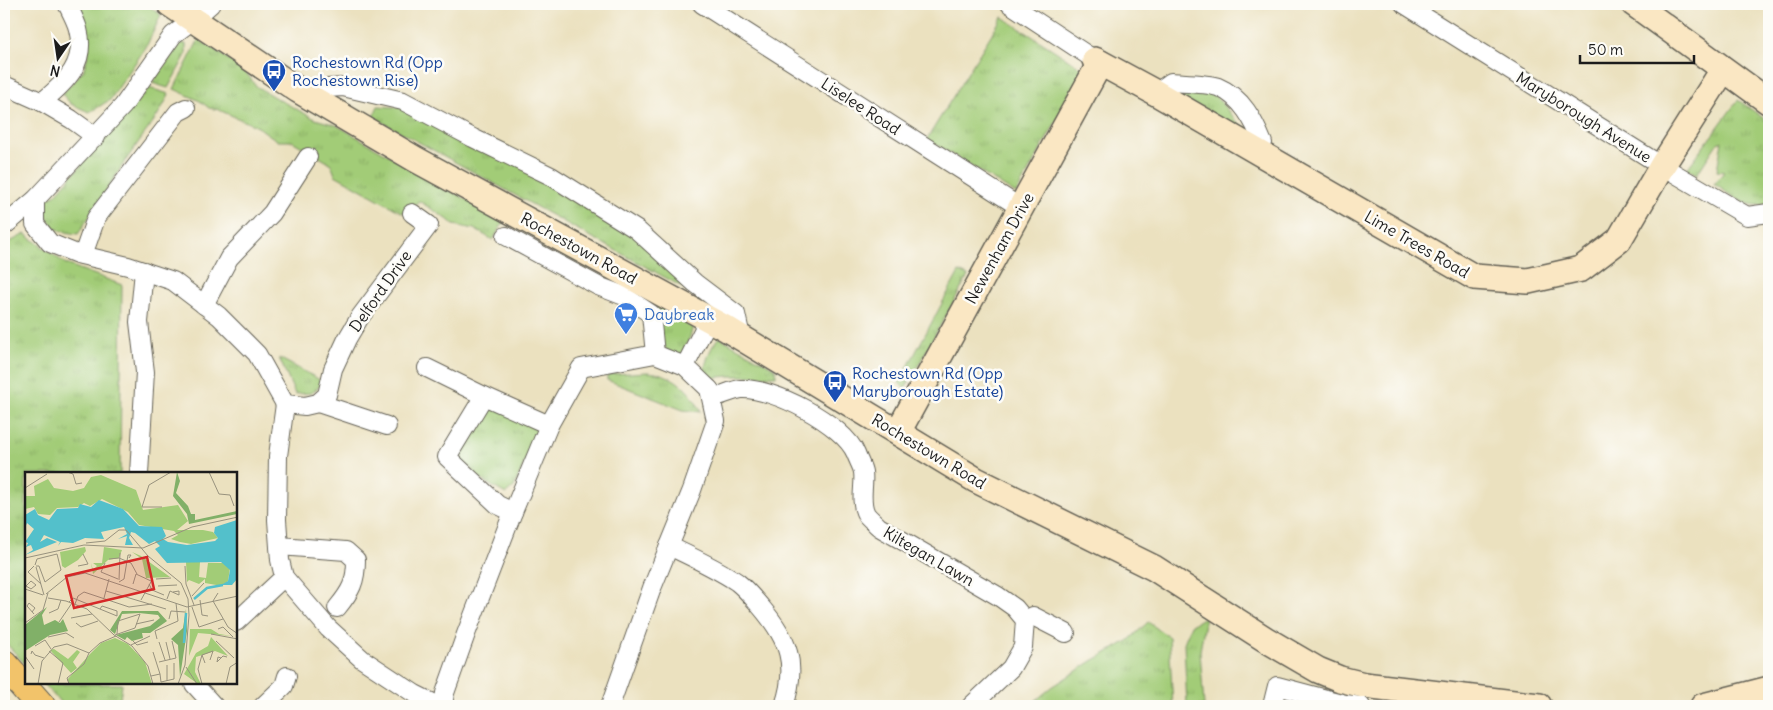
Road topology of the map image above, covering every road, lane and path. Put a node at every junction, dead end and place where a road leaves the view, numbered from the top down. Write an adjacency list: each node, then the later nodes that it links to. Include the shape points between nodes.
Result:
1 (67, 4): 13 (street, via 78,29 81,47 78,63 63,85)
2 (170, 4): 7 (main road, Rochestown Road)
3 (702, 4): 21 (street, Liselee Road)
4 (1010, 4): 8 (street)
5 (1404, 4): 19 (street, Maryborough Avenue)
6 (1634, 4): 9 (main road)
7 (202, 12): 11 (main road, Rochestown Road); 16 (street, via 173,35 124,106)
8 (1097, 61): 12 (main road, Lime Trees Road); 21 (main road, Newenham Drive)
9 (1723, 70): 14 (main road); 19 (main road, Lime Trees Road)
10 (4, 85): 13 (street)
11 (298, 90): 29 (main road, Rochestown Road, via 416,159); 30 (street, via 343,87 404,101 551,176 636,230 695,283 736,314)
12 (1156, 94): 17 (main road, Lime Trees Road); 17 (street, via 1171,82 1218,87 1238,100 1254,122 1263,144)
13 (42, 102): 16 (street)
14 (1769, 102)
15 (186, 108): 26 (street, via 178,112 96,218)
16 (96, 136): 20 (street)
17 (1259, 153): 19 (main road, Lime Trees Road, via 1474,277 1528,281 1581,269 1619,240)
18 (308, 157): 28 (street, via 272,213 229,258)
19 (1662, 166): 23 (street, Maryborough Avenue, via 1747,216)
20 (35, 200): 24 (street); 26 (street, via 35,224 50,243)
21 (1020, 208): 40 (main road, Newenham Drive)
22 (412, 213): 36 (street, Delford Drive, via 429,225 360,317 333,370 328,395)
23 (1769, 213)
24 (4, 226)
25 (506, 236): 31 (street, via 598,286 624,296 650,314)
26 (83, 255): 27 (street)
27 (144, 271): 28 (street, via 174,281); 41 (street, via 139,322 145,372)
28 (204, 304): 37 (street, via 257,354)
29 (709, 319): 30 (main road, Rochestown Road); 32 (street)
30 (741, 337): 40 (main road, Rochestown Road)
31 (655, 354): 32 (street); 38 (street, via 581,368)
32 (685, 366): 34 (street)
33 (427, 368): 35 (street)
34 (709, 389): 44 (street, via 716,421); 48 (street, Kiltegan Lawn, via 715,397 739,389 756,390 808,410 830,426 855,452 863,472 862,497 866,514 879,527 998,596)
35 (484, 396): 38 (street); 42 (street, via 448,457 498,505)
36 (318, 403): 37 (street, via 305,406); 39 (street)
37 (285, 404): 43 (street, via 278,456)
38 (548, 425): 42 (street)
39 (387, 426)
40 (898, 432): 54 (main road, Rochestown Road, via 976,480 1154,568 1318,670 1364,685)
41 (139, 472)
42 (513, 512): 59 (street)
43 (279, 546): 45 (street); 46 (street, via 346,551 356,560 356,576 350,593)
44 (669, 546): 60 (street); 61 (street, via 738,583 772,620 790,653 791,673)
45 (284, 577): 47 (street); 59 (street, via 328,628 362,659 415,694)
46 (337, 608)
47 (238, 620)
48 (1025, 620): 49 (street, via 1033,616); 62 (street, via 1023,647 1011,668)
49 (1066, 633)
50 (4, 664): 56 (highway)
51 (287, 676): 58 (street, via 284,686)
52 (195, 685): 57 (street)
53 (1764, 695): 55 (main road)
54 (1526, 705)
55 (1718, 705)
56 (41, 706)
57 (214, 706)
58 (263, 706)
59 (441, 706)
60 (610, 706)
61 (784, 706)
62 (971, 706)
63 (1272, 706): 64 (street, via 1277,686)
64 (1361, 706)

